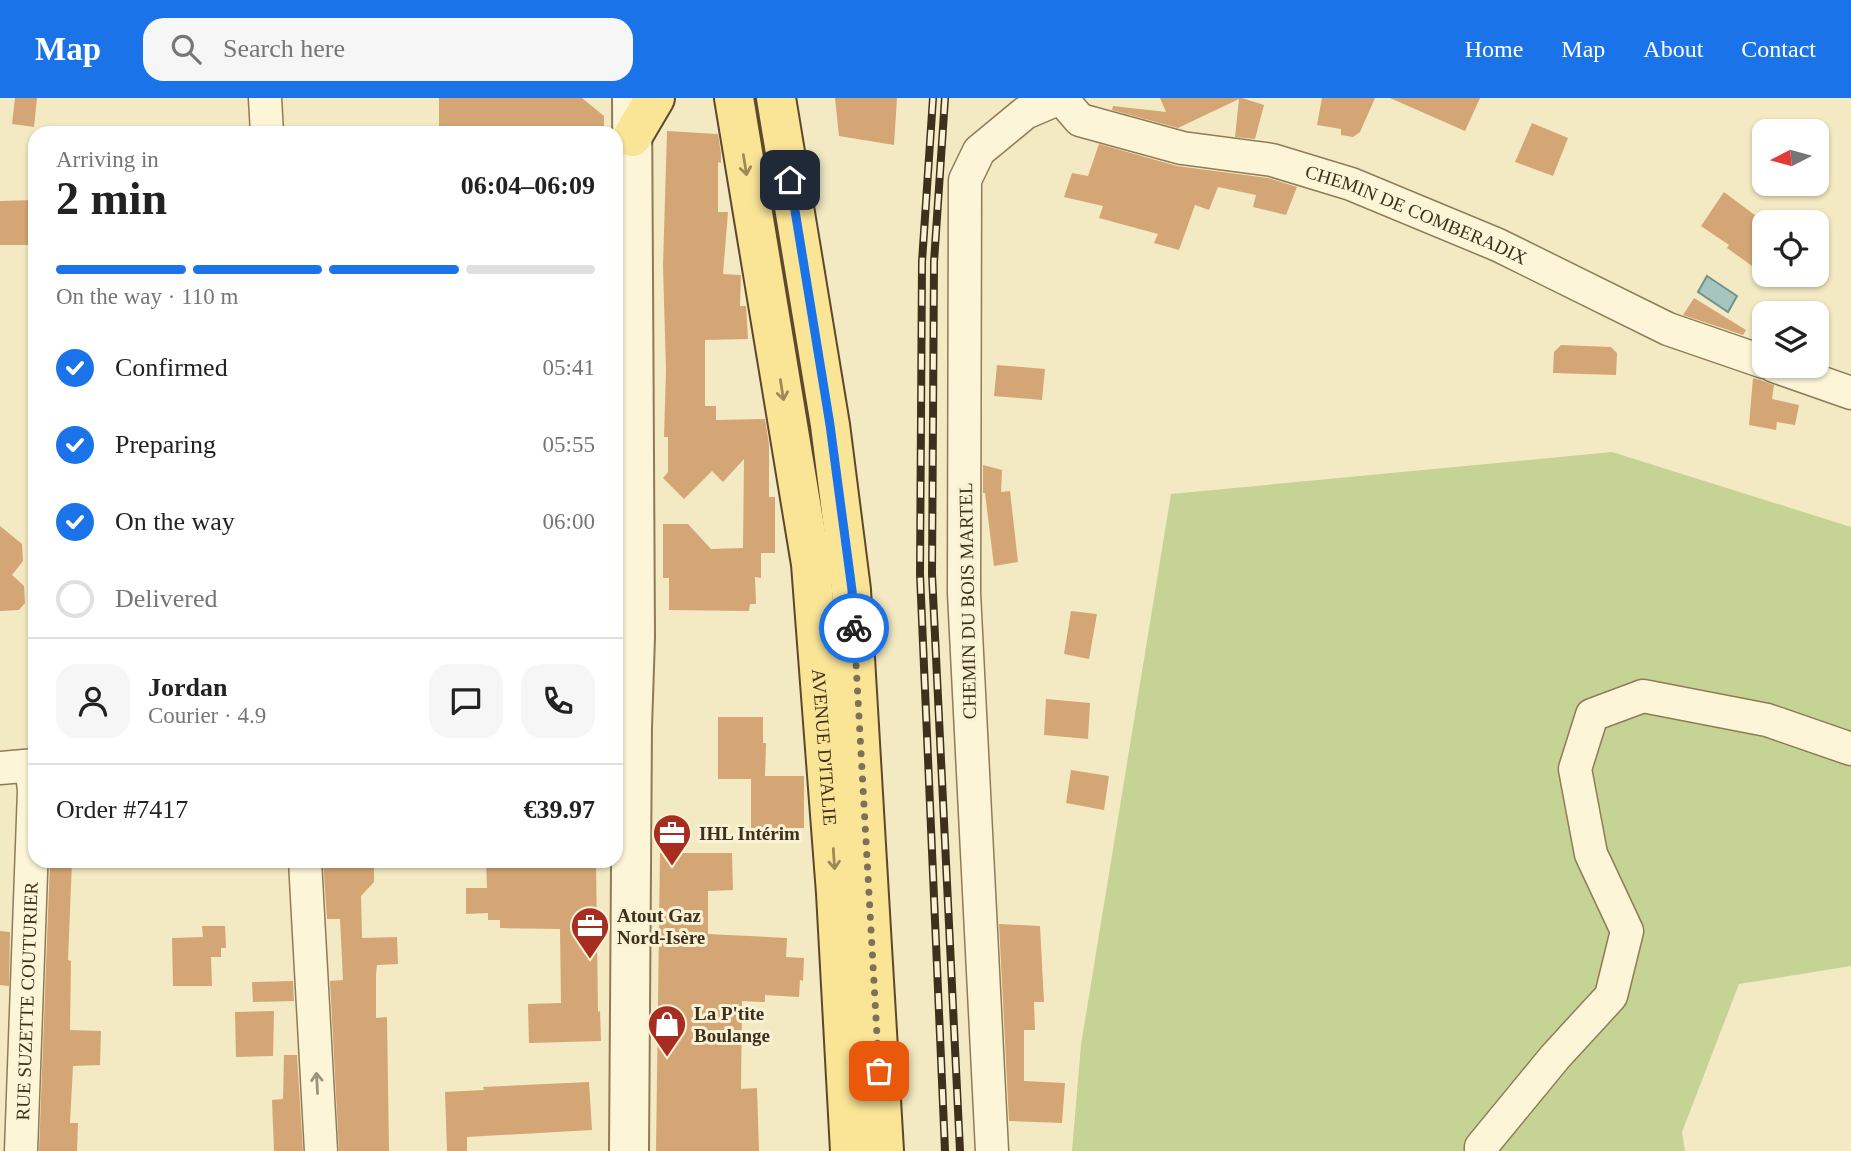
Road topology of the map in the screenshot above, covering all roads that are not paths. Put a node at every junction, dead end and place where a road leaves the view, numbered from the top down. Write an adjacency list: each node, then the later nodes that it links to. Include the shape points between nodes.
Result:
1 (265, 98): 7 (street)
2 (632, 98): 8 (street)
3 (656, 98): 8 (main road)
4 (734, 98): 22 (main road, AVENUE D'ITALIE, one-way to 22, via 811,564)
5 (776, 98): 23 (main road, AVENUE D'ITALIE, via 852,590)
6 (1061, 98): 10 (street, CHEMIN DE COMBERADIX, via 1080,120 1182,148 1272,160 1351,184 1498,245 1668,329); 24 (street, CHEMIN DU BOIS MARTEL, via 1025,113 979,151 965,180 964,593)
7 (267, 126)
8 (632, 137): 9 (street)
9 (624, 213): 14 (street, via 635,637)
10 (1752, 358)
11 (1808, 378): 12 (street)
12 (1851, 393)
13 (1851, 749): 25 (street, via 1766,720 1643,696 1592,715 1575,769 1591,854 1626,931 1611,996 1555,1057)
14 (624, 750): 21 (street)
15 (28, 766): 16 (street)
16 (0, 768)
17 (31, 868): 19 (street, RUE SUZETTE COUTURIER)
18 (305, 868): 20 (street, one-way to 18)
19 (21, 1151)
20 (321, 1151)
21 (629, 1151)
22 (850, 1151)
23 (884, 1151)
24 (992, 1151)
25 (1481, 1151)

